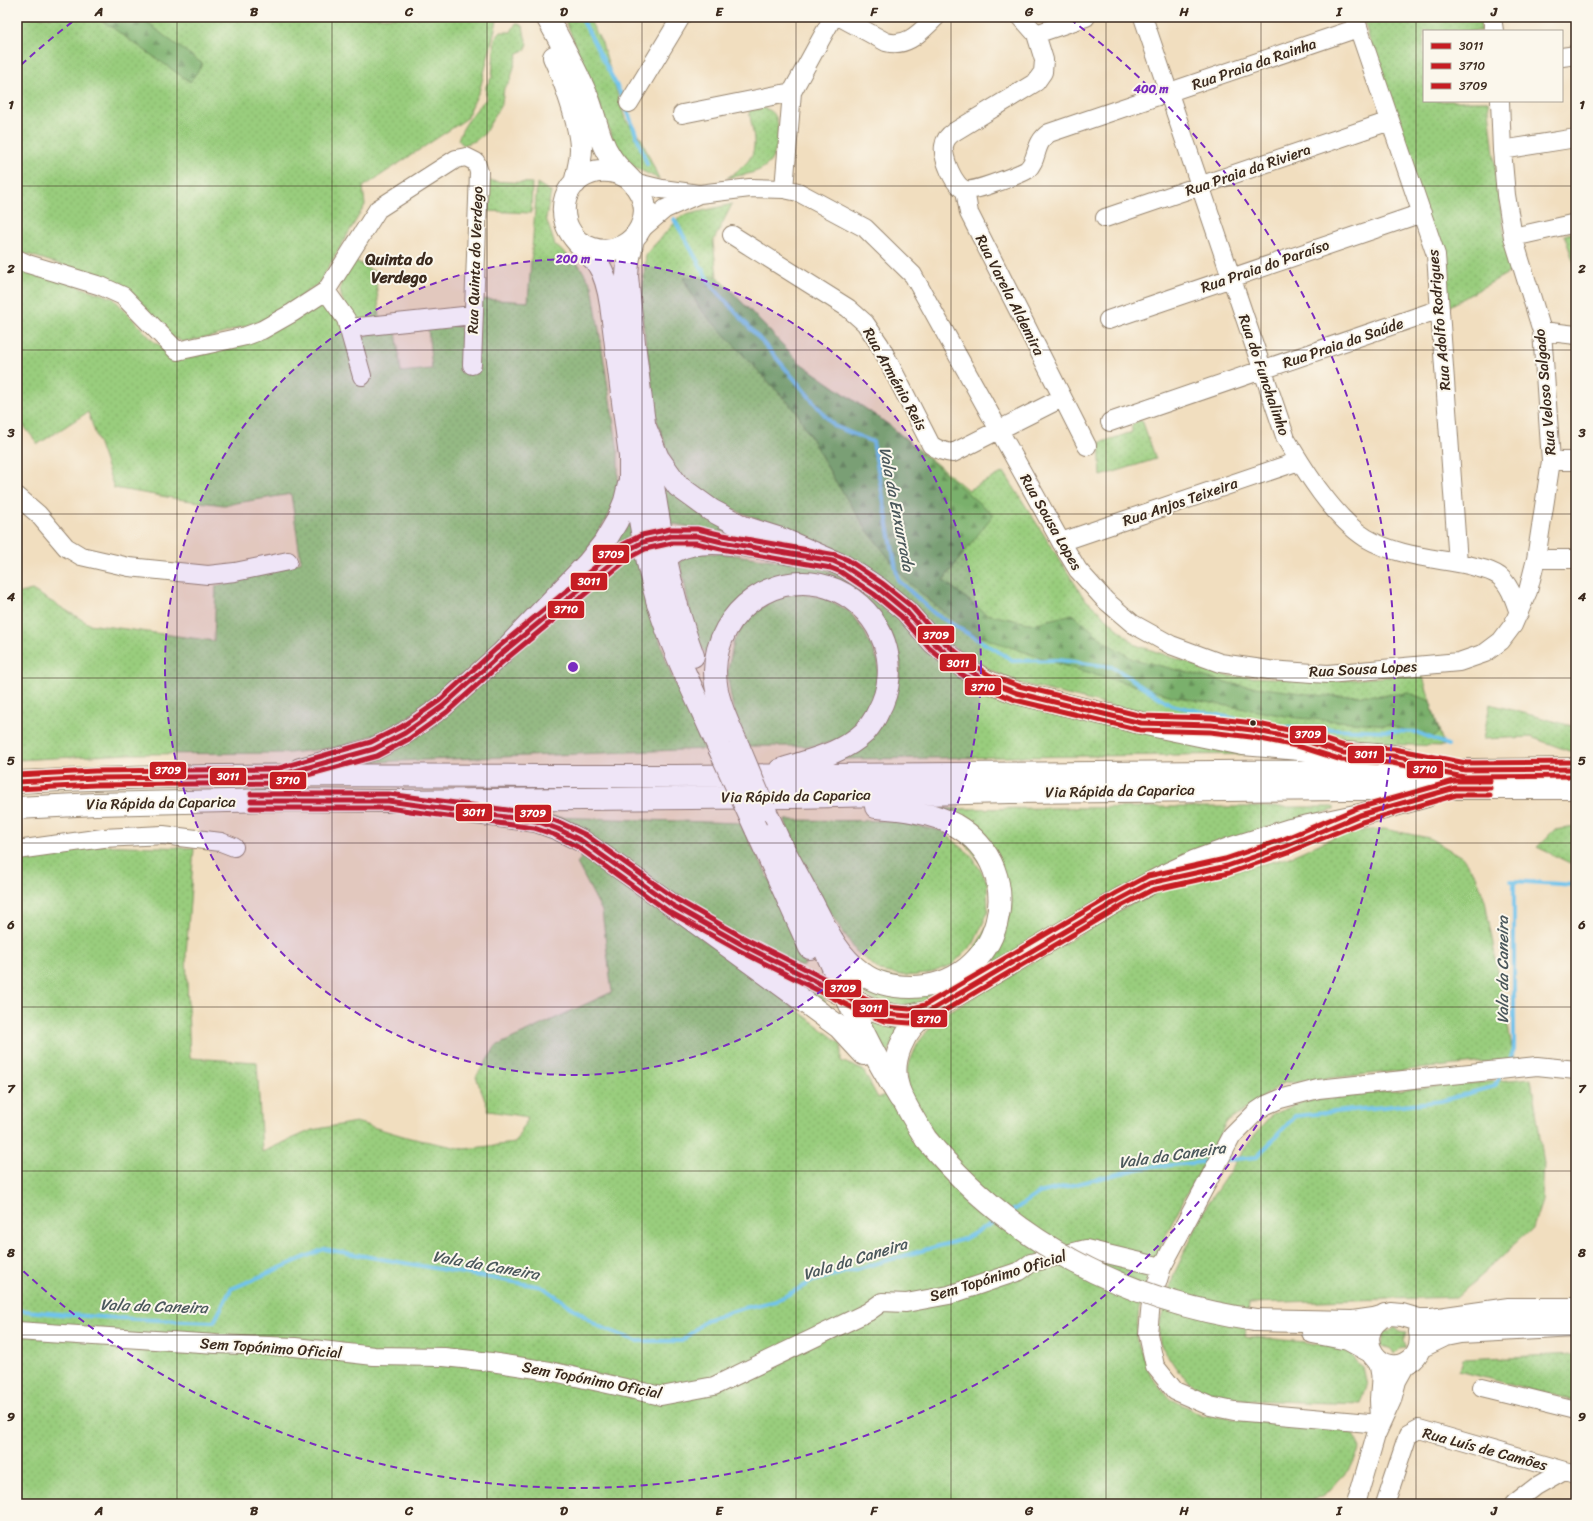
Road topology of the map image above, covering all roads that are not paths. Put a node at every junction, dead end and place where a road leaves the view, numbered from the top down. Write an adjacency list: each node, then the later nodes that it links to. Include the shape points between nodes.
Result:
1 (534, 17): 25 (main road, via 555,59 579,132 581,155)
2 (547, 17): 24 (main road, via 577,74 606,149)
3 (682, 17): 19 (street)
4 (833, 17): 16 (street)
5 (840, 17): 6 (street, via 894,44 913,38)
6 (936, 17)
7 (1021, 17): 13 (street)
8 (1086, 17): 13 (street)
9 (1143, 17): 17 (street, Rua do Funchalinho)
10 (1492, 17): 12 (street)
11 (1356, 23): 17 (street, Rua Praia da Rainha); 21 (street, Rua Adolfo Rodrigues)
12 (1494, 30)
13 (1036, 34): 28 (street, via 1044,66 1040,78 954,132 944,143 944,156 955,181)
14 (1576, 55): 15 (street)
15 (1563, 57)
16 (792, 92): 20 (street); 27 (street)
17 (1169, 93): 26 (street, Rua do Funchalinho); 28 (street, Rua Praia da Rainha, via 1049,133 1039,142 1033,164 1027,170 972,190)
18 (1500, 102): 23 (street, Rua Veloso Salgado)
19 (629, 103)
20 (682, 114)
21 (1390, 121): 26 (street, Rua Praia da Riviera); 30 (street, Rua Adolfo Rodrigues)
22 (1576, 138): 23 (street)
23 (1502, 150): 35 (street, Rua Veloso Salgado)
24 (630, 180): 25 (main road, via 614,171 600,170 586,174); 29 (street, Rua Sousa Lopes, via 662,189); 34 (main road, via 640,192 645,209)
25 (575, 183): 36 (main road, via 566,195 563,210 566,225)
26 (1200, 186): 31 (street, Rua Praia da Riviera); 38 (street, Rua do Funchalinho)
27 (784, 189): 29 (street, Rua Sousa Lopes, via 750,188); 52 (street, Rua Sousa Lopes, via 798,192 865,228 912,275)
28 (965, 190): 49 (street, Rua Varela Aldemira, via 969,213)
29 (699, 194): 34 (street, Rua Sousa Lopes, via 665,209)
30 (1422, 213): 38 (street, Rua Praia do Paraíso); 40 (street, Rua Adolfo Rodrigues, via 1436,255)
31 (1105, 218)
32 (1576, 223): 35 (street)
33 (732, 235): 52 (street, Rua Arménio Reis, via 848,308 865,323 889,362 931,445 953,453)
34 (636, 236): 36 (main road, via 622,247 607,251 593,249); 51 (main road, via 628,262 627,276)
35 (1513, 237): 44 (street, Rua Veloso Salgado)
36 (580, 243): 54 (main road, via 599,265 608,288)
37 (17, 259): 39 (street, via 101,286 123,296 177,352 262,330)
38 (1231, 278): 42 (street, Rua Praia do Paraíso); 47 (street, Rua do Funchalinho)
39 (326, 290): 41 (street, Rua Quinta do Verdego, via 378,209 461,157 472,159 479,172); 43 (street, via 341,310)
40 (1440, 309): 47 (street, Rua Praia da Saúde); 65 (street, Rua Adolfo Rodrigues)
41 (473, 315): 43 (street); 46 (street, Rua Quinta do Verdego)
42 (1108, 320)
43 (349, 328): 48 (street)
44 (1542, 331): 45 (street); 56 (street, Rua Veloso Salgado)
45 (1576, 335)
46 (472, 365)
47 (1262, 370): 50 (street, Rua Praia da Saúde); 55 (street, Rua do Funchalinho, via 1286,439)
48 (362, 376)
49 (1062, 398): 52 (street); 53 (street, Rua Varela Aldemira)
50 (1110, 422)
51 (645, 427): 60 (main road); 63 (main road, via 658,458 678,486 711,510 743,527 784,540)
52 (999, 430): 59 (street, Rua Sousa Lopes)
53 (1087, 446)
54 (630, 459): 66 (main road, via 643,542); 70 (main road, via 630,480 625,501 604,543 501,654 443,706 405,733 374,749)
55 (1299, 461): 59 (street, Rua Anjos Teixeira); 65 (street, Rua do Funchalinho, via 1339,514 1359,533 1392,550)
56 (1551, 461): 57 (street); 61 (street, Rua Veloso Salgado)
57 (1576, 461)
58 (17, 496): 64 (street, via 38,514 66,547 81,556 129,567 208,575)
59 (1061, 542): 67 (street, Rua Sousa Lopes, via 1078,570 1105,600 1133,624 1171,645 1220,663 1268,670 1328,674 1459,662 1493,648 1508,633)
60 (665, 560): 63 (main road, via 674,550 686,545 722,542); 66 (main road, via 660,567 656,583); 68 (main road, via 689,646)
61 (1536, 560): 62 (street); 67 (street, Rua Veloso Salgado)
62 (1576, 560)
63 (833, 561): 72 (main road, via 878,588 906,611 934,643 962,666 986,681 1017,693 1243,744 1393,756)
64 (288, 562)
65 (1458, 563): 67 (street, Rua do Funchalinho, via 1488,570 1500,576 1509,587)
66 (658, 604): 68 (main road, via 671,640)
67 (1519, 613)
68 (730, 748): 71 (main road, via 715,672 719,643 735,615 765,592 788,584 818,584 850,598 875,623 885,642 889,670 888,688 882,706 865,731 852,742 836,751); 78 (main road, bridge); 78 (main road, bridge, via 764,808)
69 (1576, 769): 72 (main road, Via Rápida da Caparica)
70 (277, 776): 71 (main road, Via Rápida da Caparica); 73 (main road, Via Rápida da Caparica, via 95,778)
71 (763, 776): 72 (main road, Via Rápida da Caparica)
72 (1460, 779): 74 (main road, Via Rápida da Caparica); 75 (main road, Via Rápida da Caparica); 83 (main road, via 1360,815 1290,830 1229,848 1196,861 1120,899)
73 (17, 782)
74 (1576, 788)
75 (793, 797): 76 (main road, Via Rápida da Caparica); 78 (main road, via 897,808 922,813 955,825 971,837 990,861 999,900 998,922 991,939 971,966 939,984 900,987 880,983 863,974 842,955)
76 (388, 801): 77 (main road, Via Rápida da Caparica, via 217,801); 84 (main road, via 536,821 582,841 839,1027)
77 (17, 808)
78 (770, 842): 81 (main road); 82 (main road, via 789,891 832,981 837,989)
79 (234, 847): 80 (street, via 221,842 163,835 103,838)
80 (17, 850)
81 (828, 987): 82 (main road); 84 (main road)
82 (848, 997): 83 (main road, via 886,1014 908,1016); 86 (main road, via 892,1086)
83 (928, 1012): 86 (main road, via 911,1026 902,1041 895,1072 903,1099)
84 (864, 1054): 86 (main road, via 883,1086)
85 (1576, 1070): 87 (street, via 1537,1066 1504,1069 1305,1092 1280,1099 1257,1111 1238,1128 1223,1151)
86 (926, 1140): 90 (main road, bridge, via 963,1180 1000,1212 1022,1230 1076,1263 1169,1302)
87 (1162, 1267): 92 (street, Sem Topónimo Oficial, via 1086,1249 1031,1263 1020,1271 949,1295 906,1303 882,1302 868,1312 714,1386 661,1396 550,1371 444,1357 374,1356 296,1347); 97 (street, via 1151,1302 1148,1334 1155,1366 1175,1392 1210,1406 1234,1411)
88 (1576, 1309): 89 (main road, via 1509,1310 1432,1320)
89 (1393, 1315): 90 (main road, via 1354,1322); 93 (main road, via 1375,1322 1369,1331 1368,1343); 94 (main road, via 1411,1320 1418,1327 1420,1337)
90 (1255, 1320): 93 (main road, via 1339,1336)
91 (1576, 1326): 94 (main road, via 1460,1332 1446,1335)
92 (17, 1331)
93 (1373, 1355): 94 (main road, via 1384,1364 1393,1366); 97 (street, via 1381,1374)
94 (1414, 1355): 97 (street, via 1397,1381 1392,1400)
95 (1482, 1387): 96 (street)
96 (1576, 1410)
97 (1380, 1424): 99 (street)
98 (1570, 1472): 100 (street, Rua Luís de Camões, via 1419,1429 1408,1435); 101 (street, via 1536,1487)
99 (1356, 1504)
100 (1385, 1504)
101 (1514, 1504)

